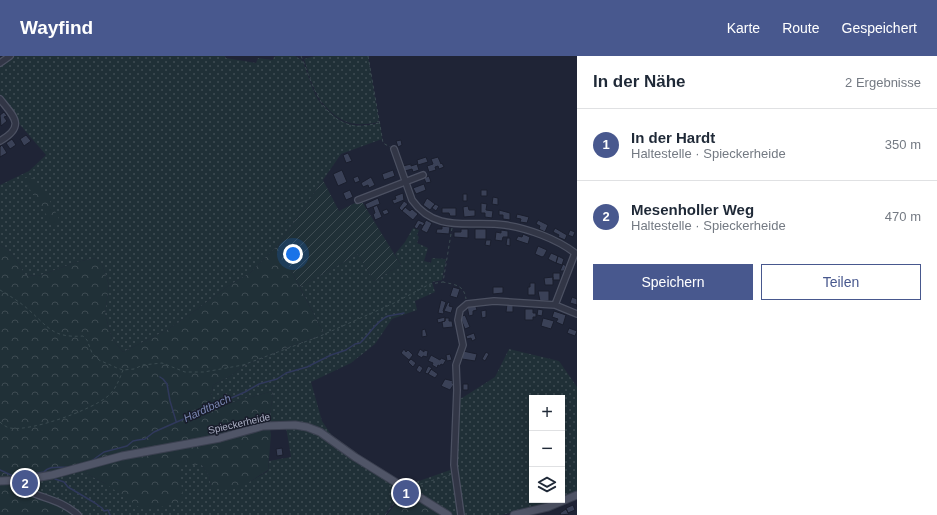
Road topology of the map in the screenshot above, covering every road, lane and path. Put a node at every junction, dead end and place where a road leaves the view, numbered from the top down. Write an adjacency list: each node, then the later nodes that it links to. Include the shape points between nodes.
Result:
1 (10, 56): 4 (street)
2 (301, 56): 6 (path, via 316,95 335,116 356,126)
3 (368, 56): 6 (path)
4 (0, 62)
5 (0, 99): 7 (street, via 14,118 15,124 13,132)
6 (380, 123): 8 (path, via 383,143)
7 (0, 141)
8 (394, 149): 10 (street)
9 (423, 175): 10 (street)
10 (405, 181): 11 (street); 12 (street, via 417,207 440,222)
11 (358, 200)
12 (453, 224): 13 (path); 16 (street, via 516,227 566,246 575,253)
13 (443, 282): 15 (path, via 462,287); 18 (path, via 430,284 318,337 243,365 204,372 185,372 162,363)
14 (0, 290): 18 (path, via 25,307 48,329 66,336 83,336 99,360)
15 (467, 304): 16 (street, via 494,301); 20 (street, via 460,310 458,318 463,345 456,365)
16 (555, 305): 17 (street)
17 (577, 314)
18 (123, 370): 19 (path, via 118,384 108,396 87,409 60,419 18,428 9,428)
19 (0, 422)
20 (455, 474): 23 (path); 28 (street)
21 (0, 481): 22 (main road, Spieckerheide)
22 (13, 481): 23 (main road, Spieckerheide, via 52,475 122,456 282,424 307,427 320,432); 25 (street, via 25,489 68,506)
23 (406, 489): 26 (path); 27 (main road, Spieckerheide)
24 (577, 495): 29 (main road, via 548,507)
25 (78, 515)
26 (385, 515)
27 (448, 515)
28 (461, 515)
29 (514, 515)

